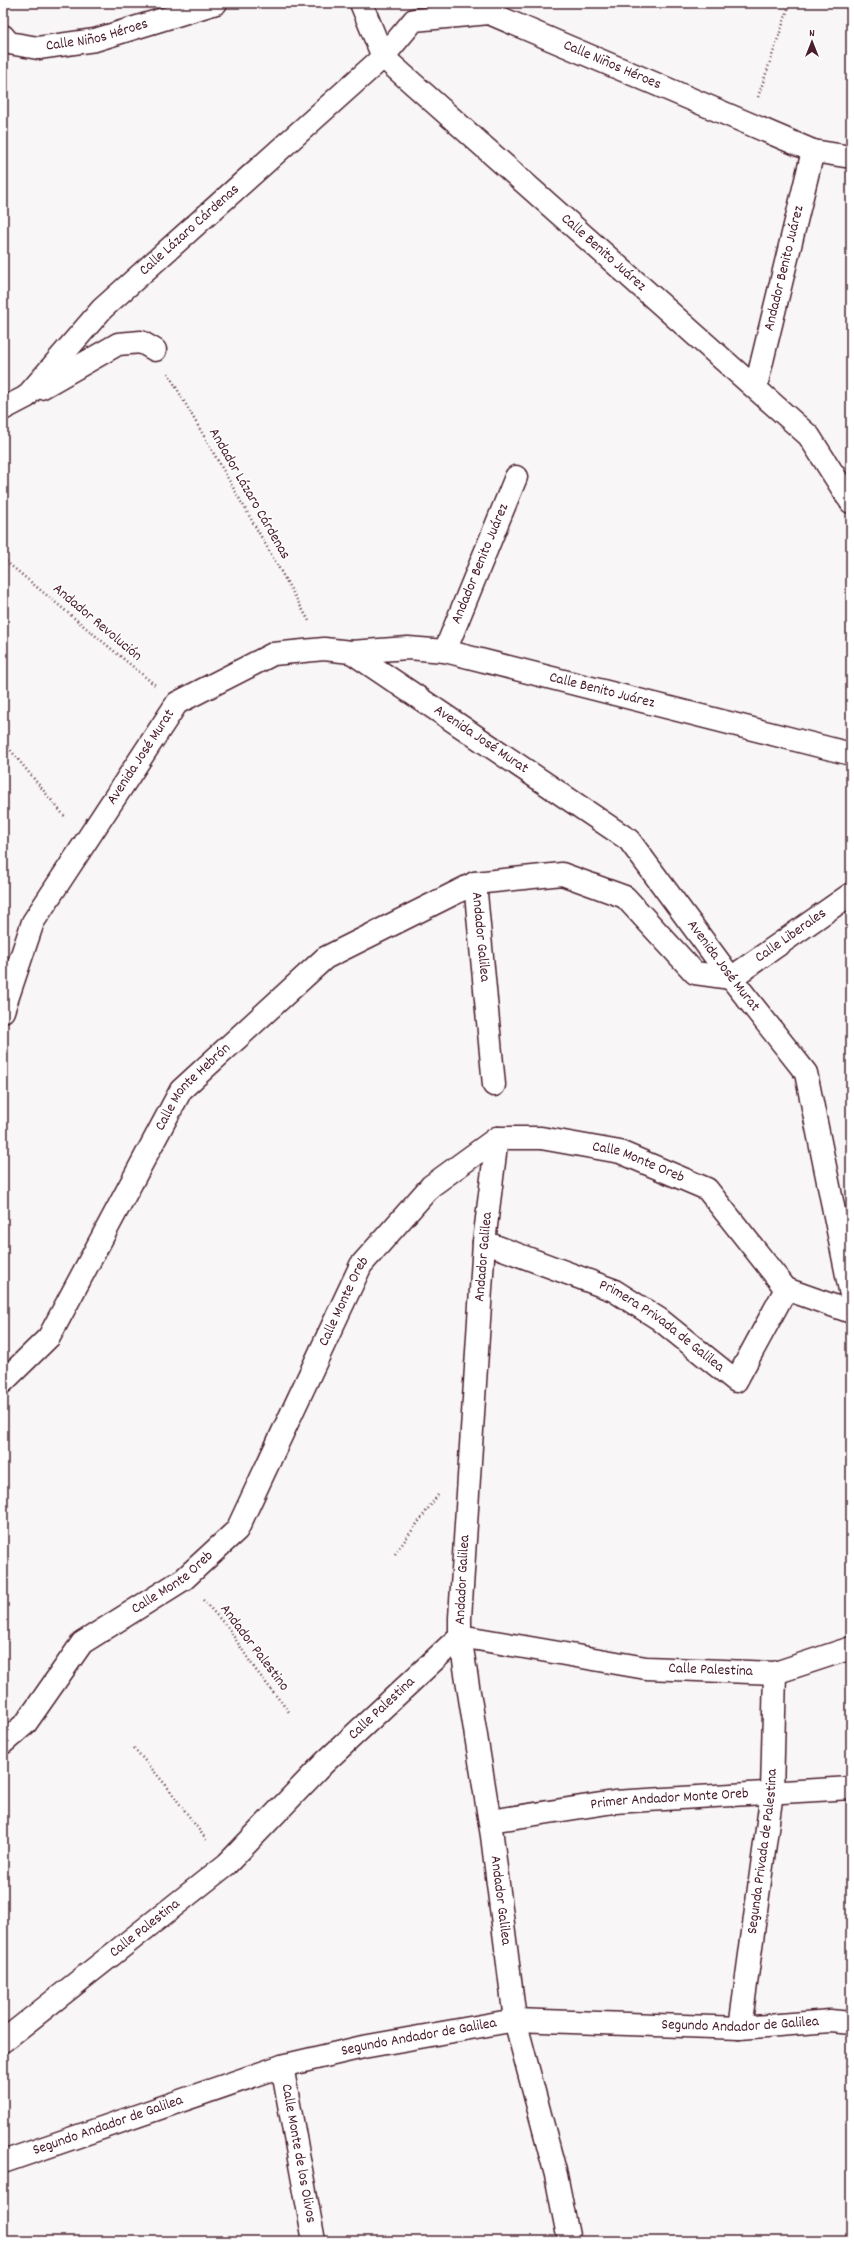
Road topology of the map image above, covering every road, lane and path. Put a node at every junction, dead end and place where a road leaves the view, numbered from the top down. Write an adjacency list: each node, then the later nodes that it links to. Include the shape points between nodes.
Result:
1 (216, 3): 4 (street, Calle Niños Héroes, via 95,40 38,48 9,43)
2 (361, 3): 5 (street, Calle Benito Juárez)
3 (790, 3): 6 (path)
4 (3, 36)
5 (382, 57): 6 (street, Calle Niños Héroes, via 414,20 489,13); 10 (street, Calle Benito Juárez); 11 (street, Calle Lázaro Cárdenas, via 102,309)
6 (748, 124): 7 (street, Calle Niños Héroes)
7 (813, 151): 8 (street, Calle Niños Héroes); 10 (street, Andador Benito Juárez)
8 (851, 156)
9 (155, 350): 11 (street, via 141,342 118,344); 16 (path, Andador Lázaro Cárdenas)
10 (756, 386): 14 (street, Calle Benito Juárez, via 809,436)
11 (26, 397): 12 (street, Calle Lázaro Cárdenas)
12 (3, 409)
13 (516, 477): 17 (street, Andador Benito Juárez)
14 (851, 502)
15 (3, 559): 19 (path, Andador Revolución)
16 (324, 648): 18 (street, Avenida José Murat); 19 (street, Avenida José Murat, via 273,654)
17 (445, 651): 18 (street, Calle Benito Juárez, via 408,648); 21 (street, Calle Benito Juárez)
18 (350, 652): 25 (street, Avenida José Murat, via 629,840)
19 (177, 703): 22 (street, Avenida José Murat)
20 (3, 741): 22 (path)
21 (851, 754)
22 (86, 841): 26 (street, Avenida José Murat, via 33,922)
23 (475, 883): 25 (street, via 562,874 625,898 695,973); 27 (street, Andador Galilea); 33 (street, Calle Monte Hebrón, via 325,958 181,1090 49,1336)
24 (851, 894): 25 (street, Calle Liberales)
25 (731, 978): 31 (street, Avenida José Murat, via 806,1073)
26 (3, 1011)
27 (494, 1085)
28 (497, 1138): 29 (street, Andador Galilea); 30 (street, Calle Monte Oreb, via 541,1138 620,1152 707,1189); 36 (street, Calle Monte Oreb, via 430,1186 361,1265 237,1530)
29 (484, 1242): 30 (street, Primera Privada de Galilea, via 613,1290 659,1319 736,1381); 37 (street, Andador Galilea)
30 (786, 1289): 32 (street)
31 (851, 1295)
32 (851, 1312)
33 (3, 1382)
34 (441, 1490): 35 (path)
35 (395, 1554)
36 (184, 1579): 40 (path, Andador Palestino, via 228,1628 255,1669); 41 (street, Calle Monte Oreb, via 82,1643 26,1724)
37 (460, 1636): 39 (street, Calle Palestina, via 646,1668); 45 (street, Andador Galilea); 46 (street, Calle Palestina, via 326,1762)
38 (851, 1648): 39 (street, Calle Palestina)
39 (776, 1673): 44 (street, Segunda Privada de Palestina)
40 (289, 1712)
41 (3, 1743)
42 (134, 1748): 46 (path)
43 (851, 1788): 44 (street, Primer Andador Monte Oreb)
44 (772, 1792): 45 (street, Primer Andador Monte Oreb, via 614,1802); 49 (street, Segunda Privada de Palestina)
45 (490, 1820): 47 (street, Andador Galilea)
46 (227, 1864): 50 (street, Calle Palestina)
47 (515, 2020): 49 (street, Segundo Andador de Galilea); 51 (street, Segundo Andador de Galilea, via 363,2047); 54 (street, Andador Galilea, via 556,2175)
48 (851, 2023): 49 (street, Segundo Andador de Galilea, via 830,2021)
49 (740, 2028)
50 (3, 2041)
51 (282, 2066): 52 (street, Segundo Andador de Galilea); 53 (street, Calle Monte de los Olivos)
52 (3, 2162)
53 (314, 2241)
54 (569, 2241)

